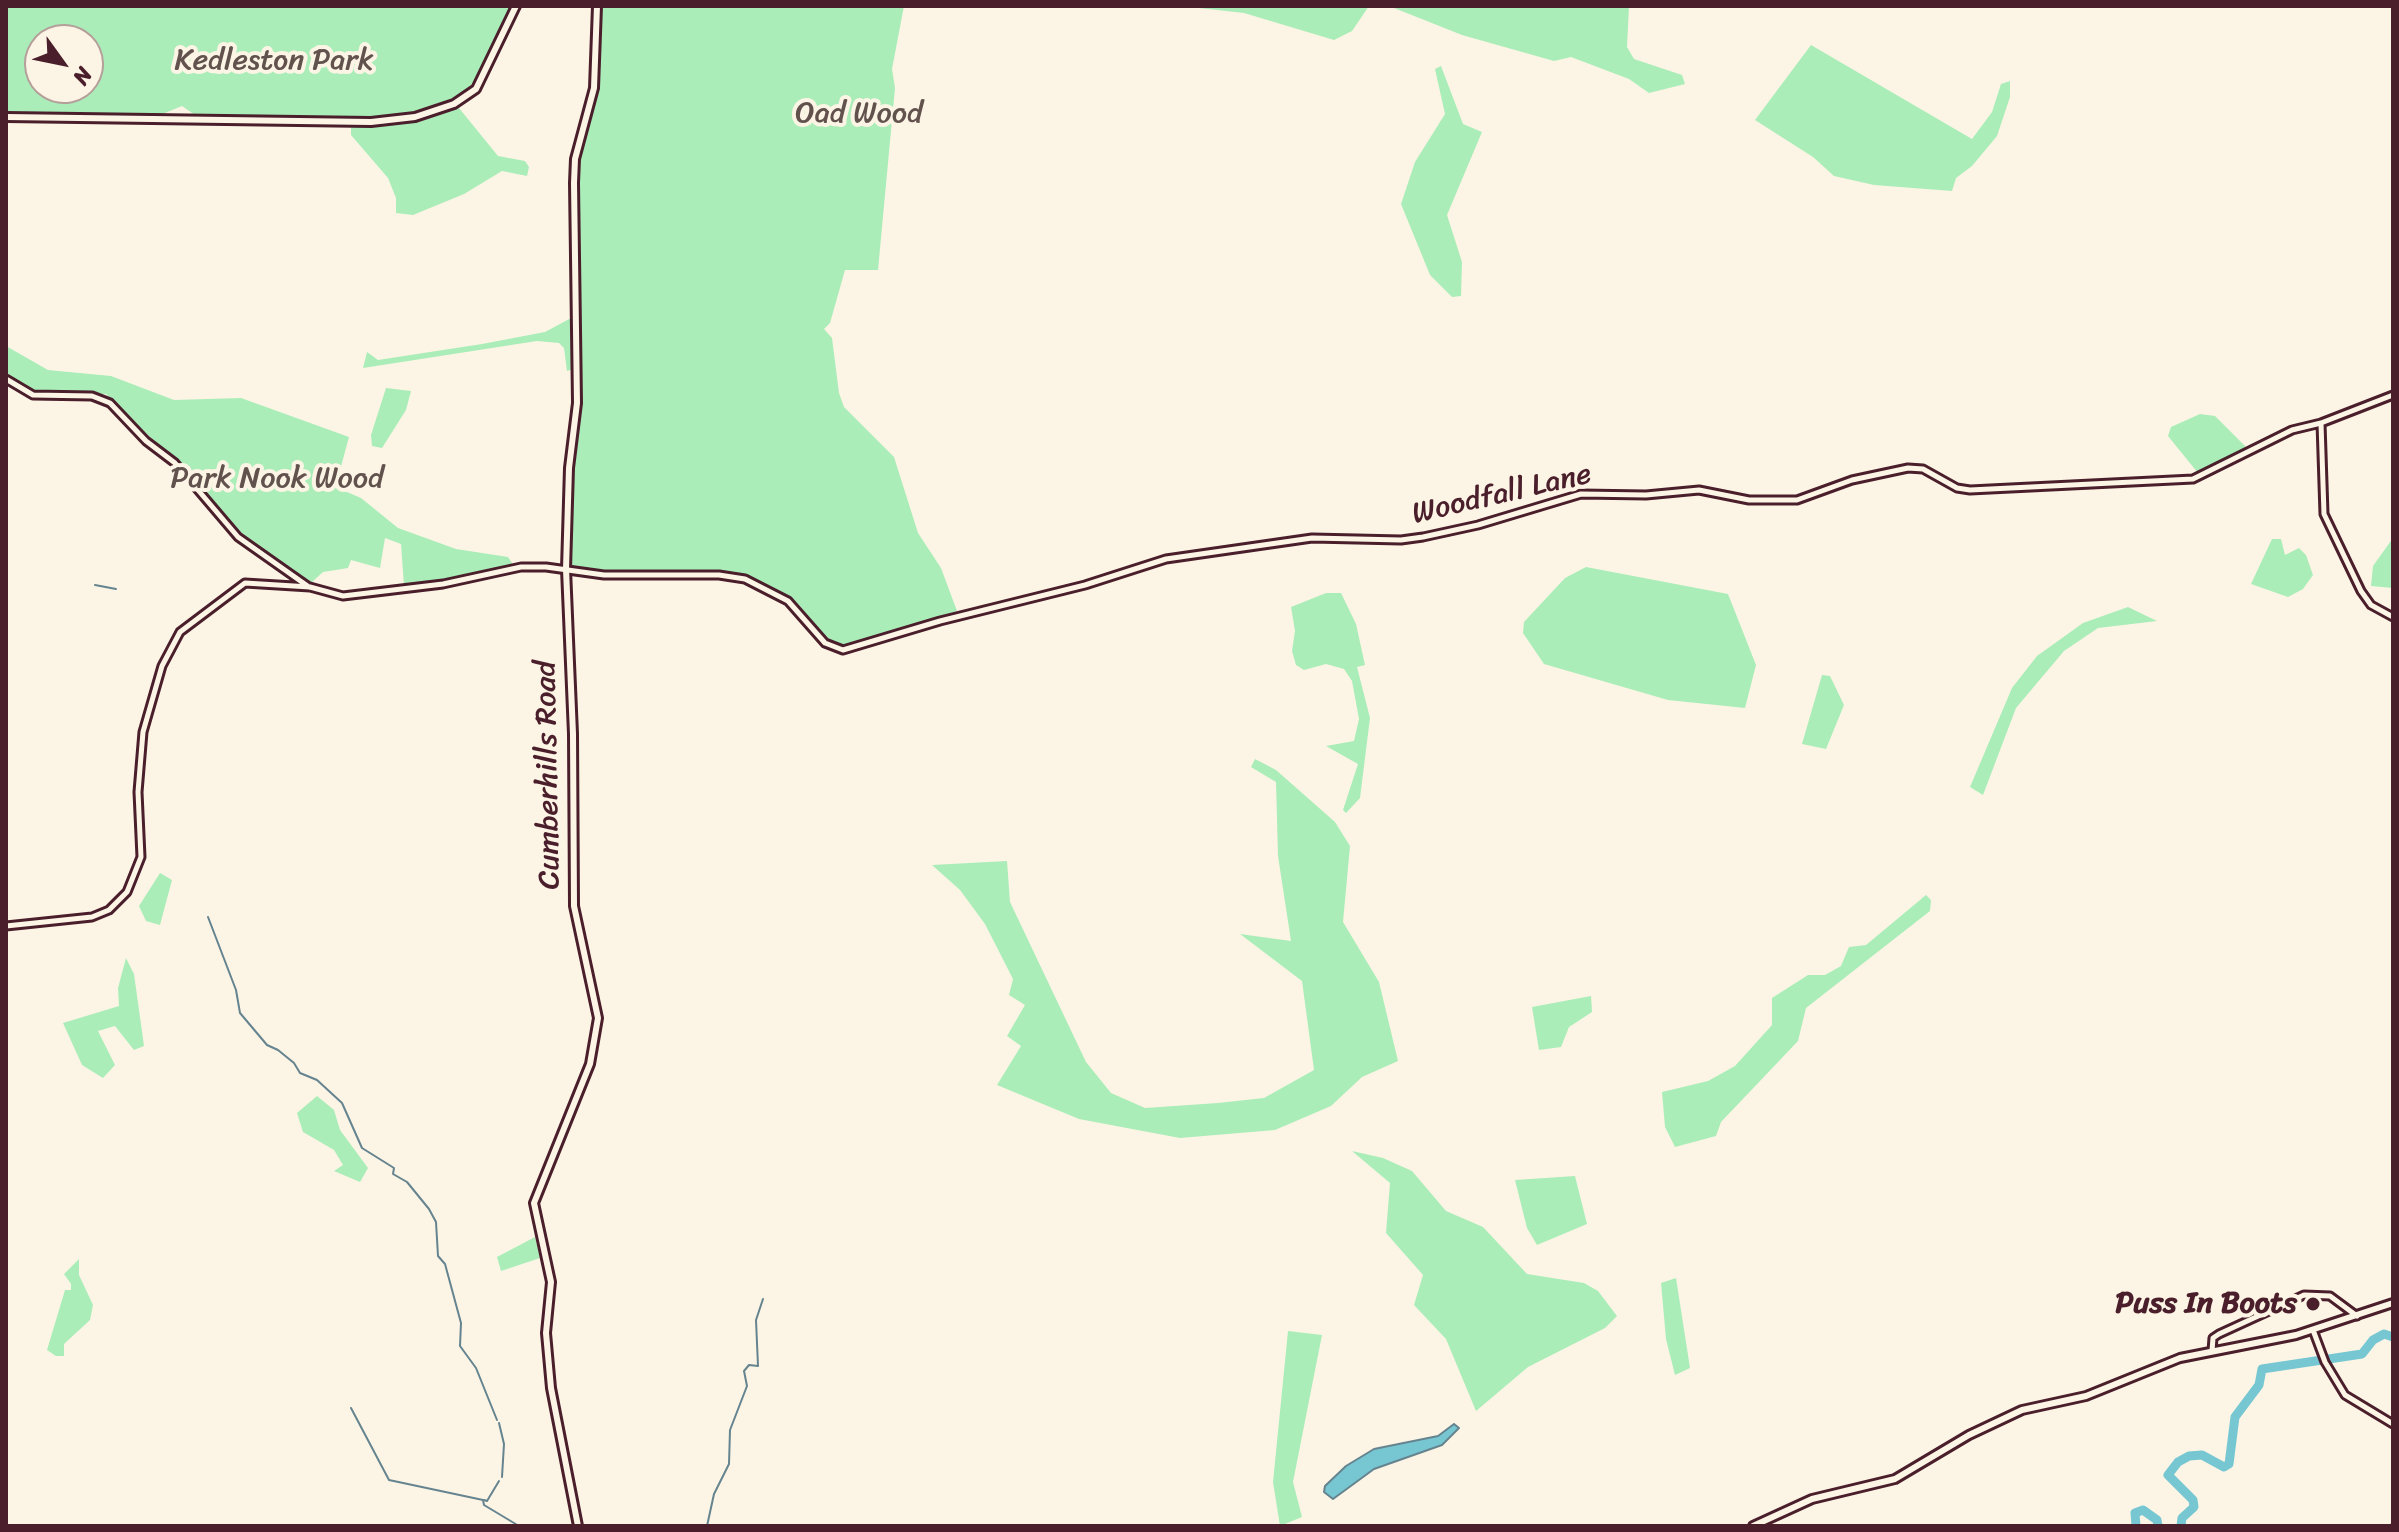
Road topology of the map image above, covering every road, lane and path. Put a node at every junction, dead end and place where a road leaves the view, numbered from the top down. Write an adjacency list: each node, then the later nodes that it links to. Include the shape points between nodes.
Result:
1 (516, 6): 3 (street, via 476,89 454,104 415,117 346,122)
2 (597, 6): 7 (street, Cumberhills Road, via 594,88 575,159 577,403)
3 (6, 117)
4 (6, 379): 8 (street, via 33,395 92,396 110,403 175,463 238,537)
5 (2393, 395): 6 (street, Woodfall Lane)
6 (2321, 423): 7 (street, Woodfall Lane, via 2292,430 2207,474 2172,481 1970,490 1923,469 1908,468 1865,476 1797,500 1749,500 1687,490 1581,494 1423,537 1312,538 1166,559 843,650 825,643 796,606 745,579); 9 (street, via 2324,514 2361,591 2371,605)
7 (566, 569): 8 (street, Woodfall Lane, via 521,567 443,584 343,596); 16 (street, Cumberhills Road, via 574,906 598,1018 590,1064 534,1203 551,1282 546,1333 551,1388)
8 (310, 587): 10 (street, Woodfall Lane, via 256,582 236,587 173,642 143,732 138,777 141,857 121,900 109,910 72,921)
9 (2393, 617)
10 (6, 926)
11 (2393, 1303): 12 (street)
12 (2357, 1316): 13 (street); 14 (street, via 2330,1296 2304,1295 2219,1334 2213,1338)
13 (2313, 1330): 14 (street); 15 (street, via 2345,1395)
14 (2212, 1351): 17 (street, via 2180,1358 2086,1396 2011,1414 1895,1479 1812,1499)
15 (2393, 1424)
16 (578, 1526)
17 (1753, 1526)

